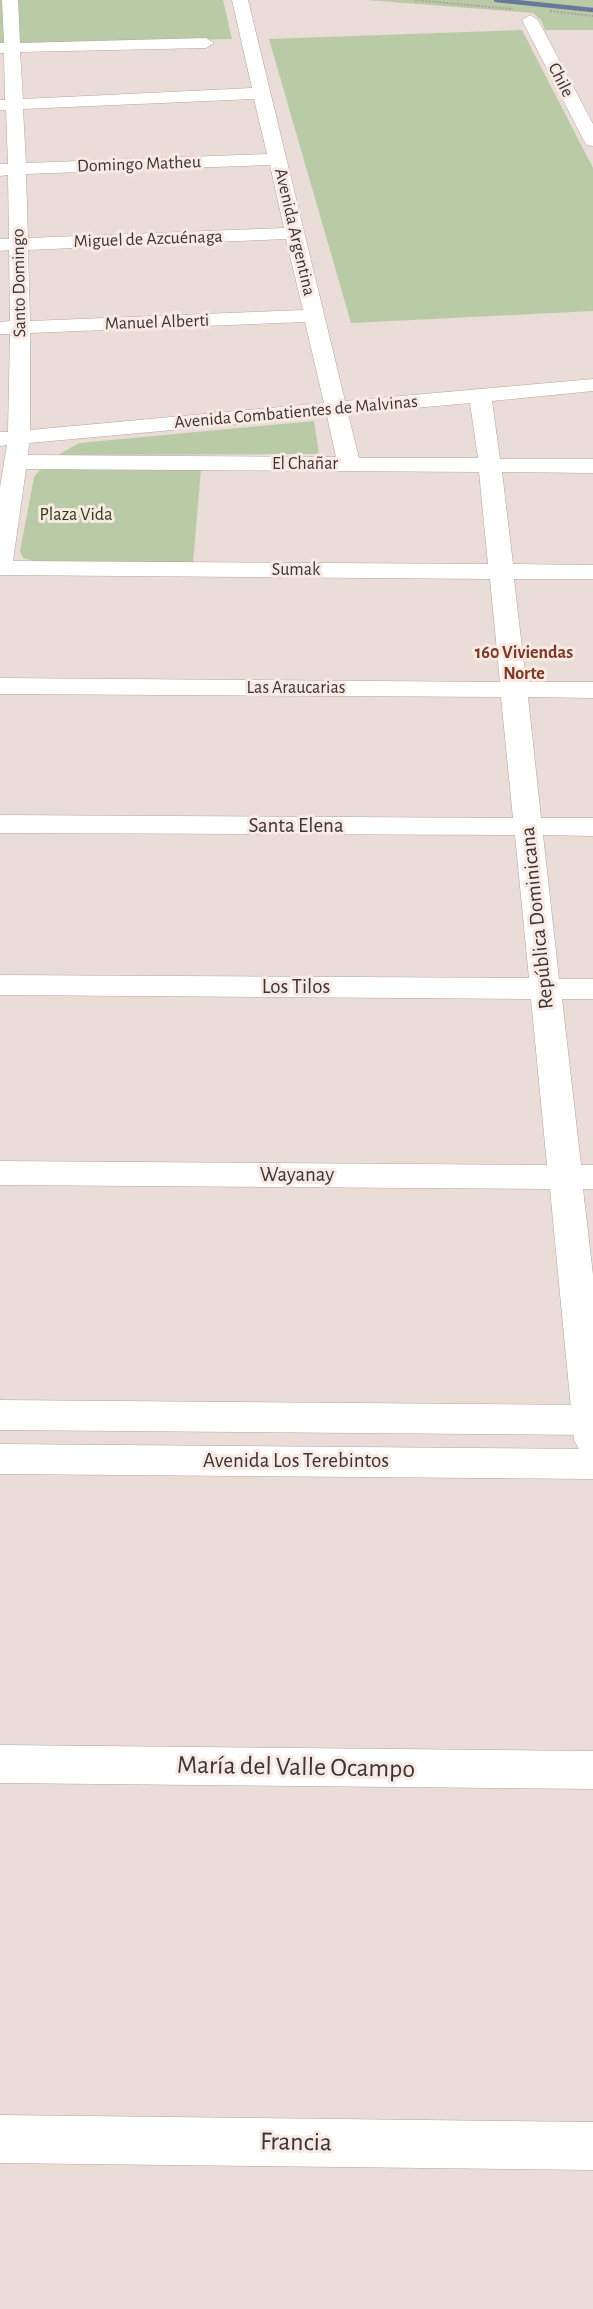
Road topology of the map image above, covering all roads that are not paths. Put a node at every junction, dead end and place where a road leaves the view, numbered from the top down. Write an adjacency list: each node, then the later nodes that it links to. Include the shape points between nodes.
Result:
1 (10, 0): 5 (street, Santo Domingo)
2 (240, 0): 8 (street, Avenida Argentina)
3 (524, 15): 7 (street, Chile)
4 (206, 43): 5 (street)
5 (6, 48): 9 (street, Santo Domingo)
6 (582, 80): 7 (street)
7 (562, 81): 10 (street, Chile)
8 (262, 93): 9 (street); 11 (street, Avenida Argentina)
9 (7, 104): 12 (street, Santo Domingo)
10 (593, 139)
11 (278, 159): 12 (street, Domingo Matheu); 13 (street, Avenida Argentina)
12 (8, 170): 14 (street, Santo Domingo)
13 (295, 233): 14 (street, Miguel de Azcuénaga); 15 (street, Avenida Argentina)
14 (9, 245): 16 (street, Santo Domingo)
15 (314, 316): 16 (street, Manuel Alberti); 19 (street, Avenida Argentina)
16 (10, 328): 20 (street, Santo Domingo)
17 (593, 385): 18 (street, Avenida Combatientes de Malvinas)
18 (480, 396): 19 (street, Avenida Combatientes de Malvinas); 23 (street, República Dominicana)
19 (336, 408): 20 (street, Avenida Combatientes de Malvinas); 22 (street, Avenida Argentina)
20 (10, 438): 21 (street, Santo Domingo)
21 (17, 462): 22 (street, El Chañar); 25 (street, Santo Domingo)
22 (349, 464): 23 (street, El Chañar)
23 (490, 465): 24 (street, El Chañar); 26 (street, República Dominicana)
24 (593, 466)
25 (0, 566): 26 (street, Sumak)
26 (501, 571): 27 (street, Sumak); 29 (street, República Dominicana)
27 (593, 572)
28 (0, 686): 29 (street, Las Araucarias)
29 (513, 690): 30 (street, Las Araucarias); 32 (street, República Dominicana)
30 (593, 690)
31 (0, 824): 32 (street, Santa Elena)
32 (527, 827): 33 (street, Santa Elena); 35 (street, República Dominicana)
33 (593, 827)
34 (0, 985): 35 (street, Los Tilos)
35 (544, 988): 36 (street, Los Tilos); 38 (street, República Dominicana)
36 (593, 989)
37 (0, 1173): 38 (street, Wayanay)
38 (579, 1177): 40 (street, República Dominicana)
39 (0, 1415): 40 (street, Avenida Los Terebintos)
40 (592, 1427)
41 (0, 1459): 42 (street, Avenida Los Terebintos)
42 (593, 1464)
43 (0, 1764): 44 (street, María del Valle Ocampo)
44 (593, 1770)
45 (0, 2139): 46 (street, Francia)
46 (593, 2146)

